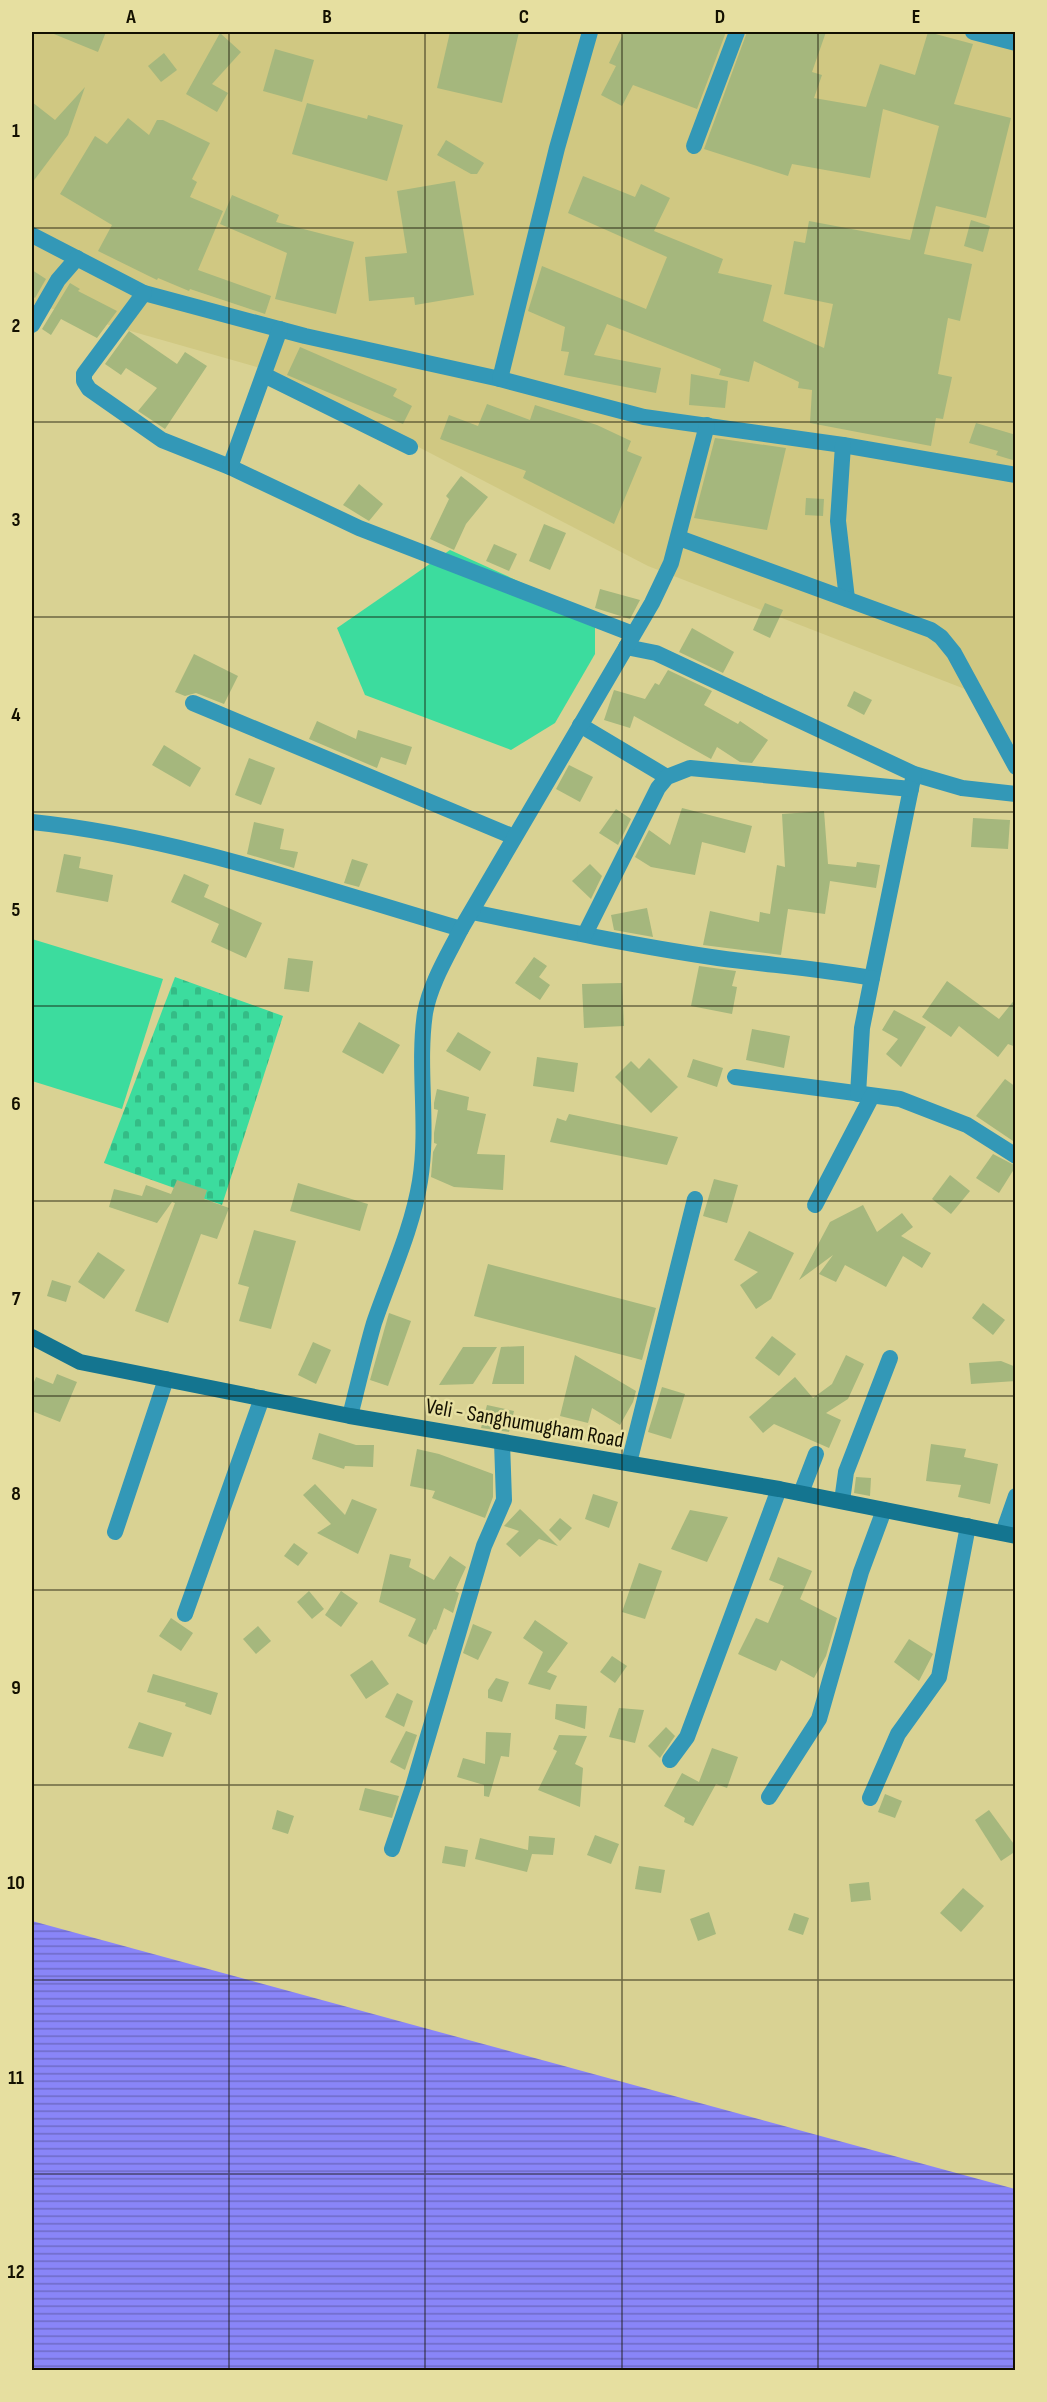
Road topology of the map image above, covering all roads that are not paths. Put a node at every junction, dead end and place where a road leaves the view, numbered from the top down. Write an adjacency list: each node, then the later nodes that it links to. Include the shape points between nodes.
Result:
1 (590, 32): 12 (street)
2 (737, 32): 5 (street)
3 (973, 32): 4 (street)
4 (1016, 43)
5 (694, 146)
6 (32, 235): 7 (street)
7 (77, 258): 8 (street); 9 (street, via 58,280)
8 (144, 292): 10 (street); 16 (street, via 84,374 84,381 89,389 162,440)
9 (32, 325)
10 (280, 329): 11 (street); 12 (street)
11 (264, 375): 15 (street); 16 (street)
12 (500, 379): 13 (street, via 644,417)
13 (707, 425): 14 (street); 18 (street)
14 (843, 445): 17 (street); 19 (street, via 838,521)
15 (410, 447)
16 (230, 466): 20 (street, via 359,528)
17 (1016, 475)
18 (679, 538): 19 (street); 20 (street, via 671,563)
19 (847, 599): 23 (street, via 941,637 954,653)
20 (630, 641): 22 (street); 25 (street)
21 (193, 703): 28 (street)
22 (580, 725): 24 (street); 28 (street)
23 (1016, 767)
24 (667, 777): 25 (street, via 690,768); 31 (street)
25 (913, 782): 26 (street); 32 (street)
26 (1016, 794)
27 (32, 822): 30 (street, via 134,838 227,860)
28 (514, 837): 29 (street)
29 (472, 912): 30 (street); 31 (street)
30 (461, 929): 42 (street, via 426,1011 420,1183 374,1324)
31 (585, 934): 32 (street, via 716,958 818,968)
32 (872, 978): 34 (street, via 862,1028)
33 (735, 1077): 34 (street)
34 (865, 1095): 35 (street, via 900,1099 967,1125); 37 (street)
35 (1016, 1156)
36 (695, 1199): 45 (street)
37 (814, 1205)
38 (32, 1337): 40 (main road, Veli - Sanghumugham Road, via 80,1362)
39 (890, 1359): 49 (street, via 846,1472)
40 (166, 1379): 41 (main road, Veli - Sanghumugham Road); 52 (street)
41 (261, 1398): 42 (main road, Veli - Sanghumugham Road); 54 (street)
42 (350, 1416): 43 (main road, Veli - Sanghumugham Road)
43 (502, 1442): 45 (main road, Veli - Sanghumugham Road); 58 (street, via 504,1500 484,1546)
44 (816, 1454): 47 (street)
45 (629, 1463): 46 (main road, Veli - Sanghumugham Road)
46 (779, 1489): 47 (main road, Veli - Sanghumugham Road); 55 (street, via 687,1737)
47 (801, 1493): 49 (main road, Veli - Sanghumugham Road)
48 (1016, 1496): 53 (street)
49 (842, 1501): 50 (main road, Veli - Sanghumugham Road)
50 (884, 1510): 51 (main road, Veli - Sanghumugham Road); 56 (street, via 861,1572 819,1719)
51 (968, 1526): 53 (main road, Veli - Sanghumugham Road); 57 (street, via 939,1677 898,1734)
52 (115, 1532)
53 (1009, 1534)
54 (185, 1614)
55 (670, 1760)
56 (770, 1797)
57 (870, 1798)
58 (392, 1849)

